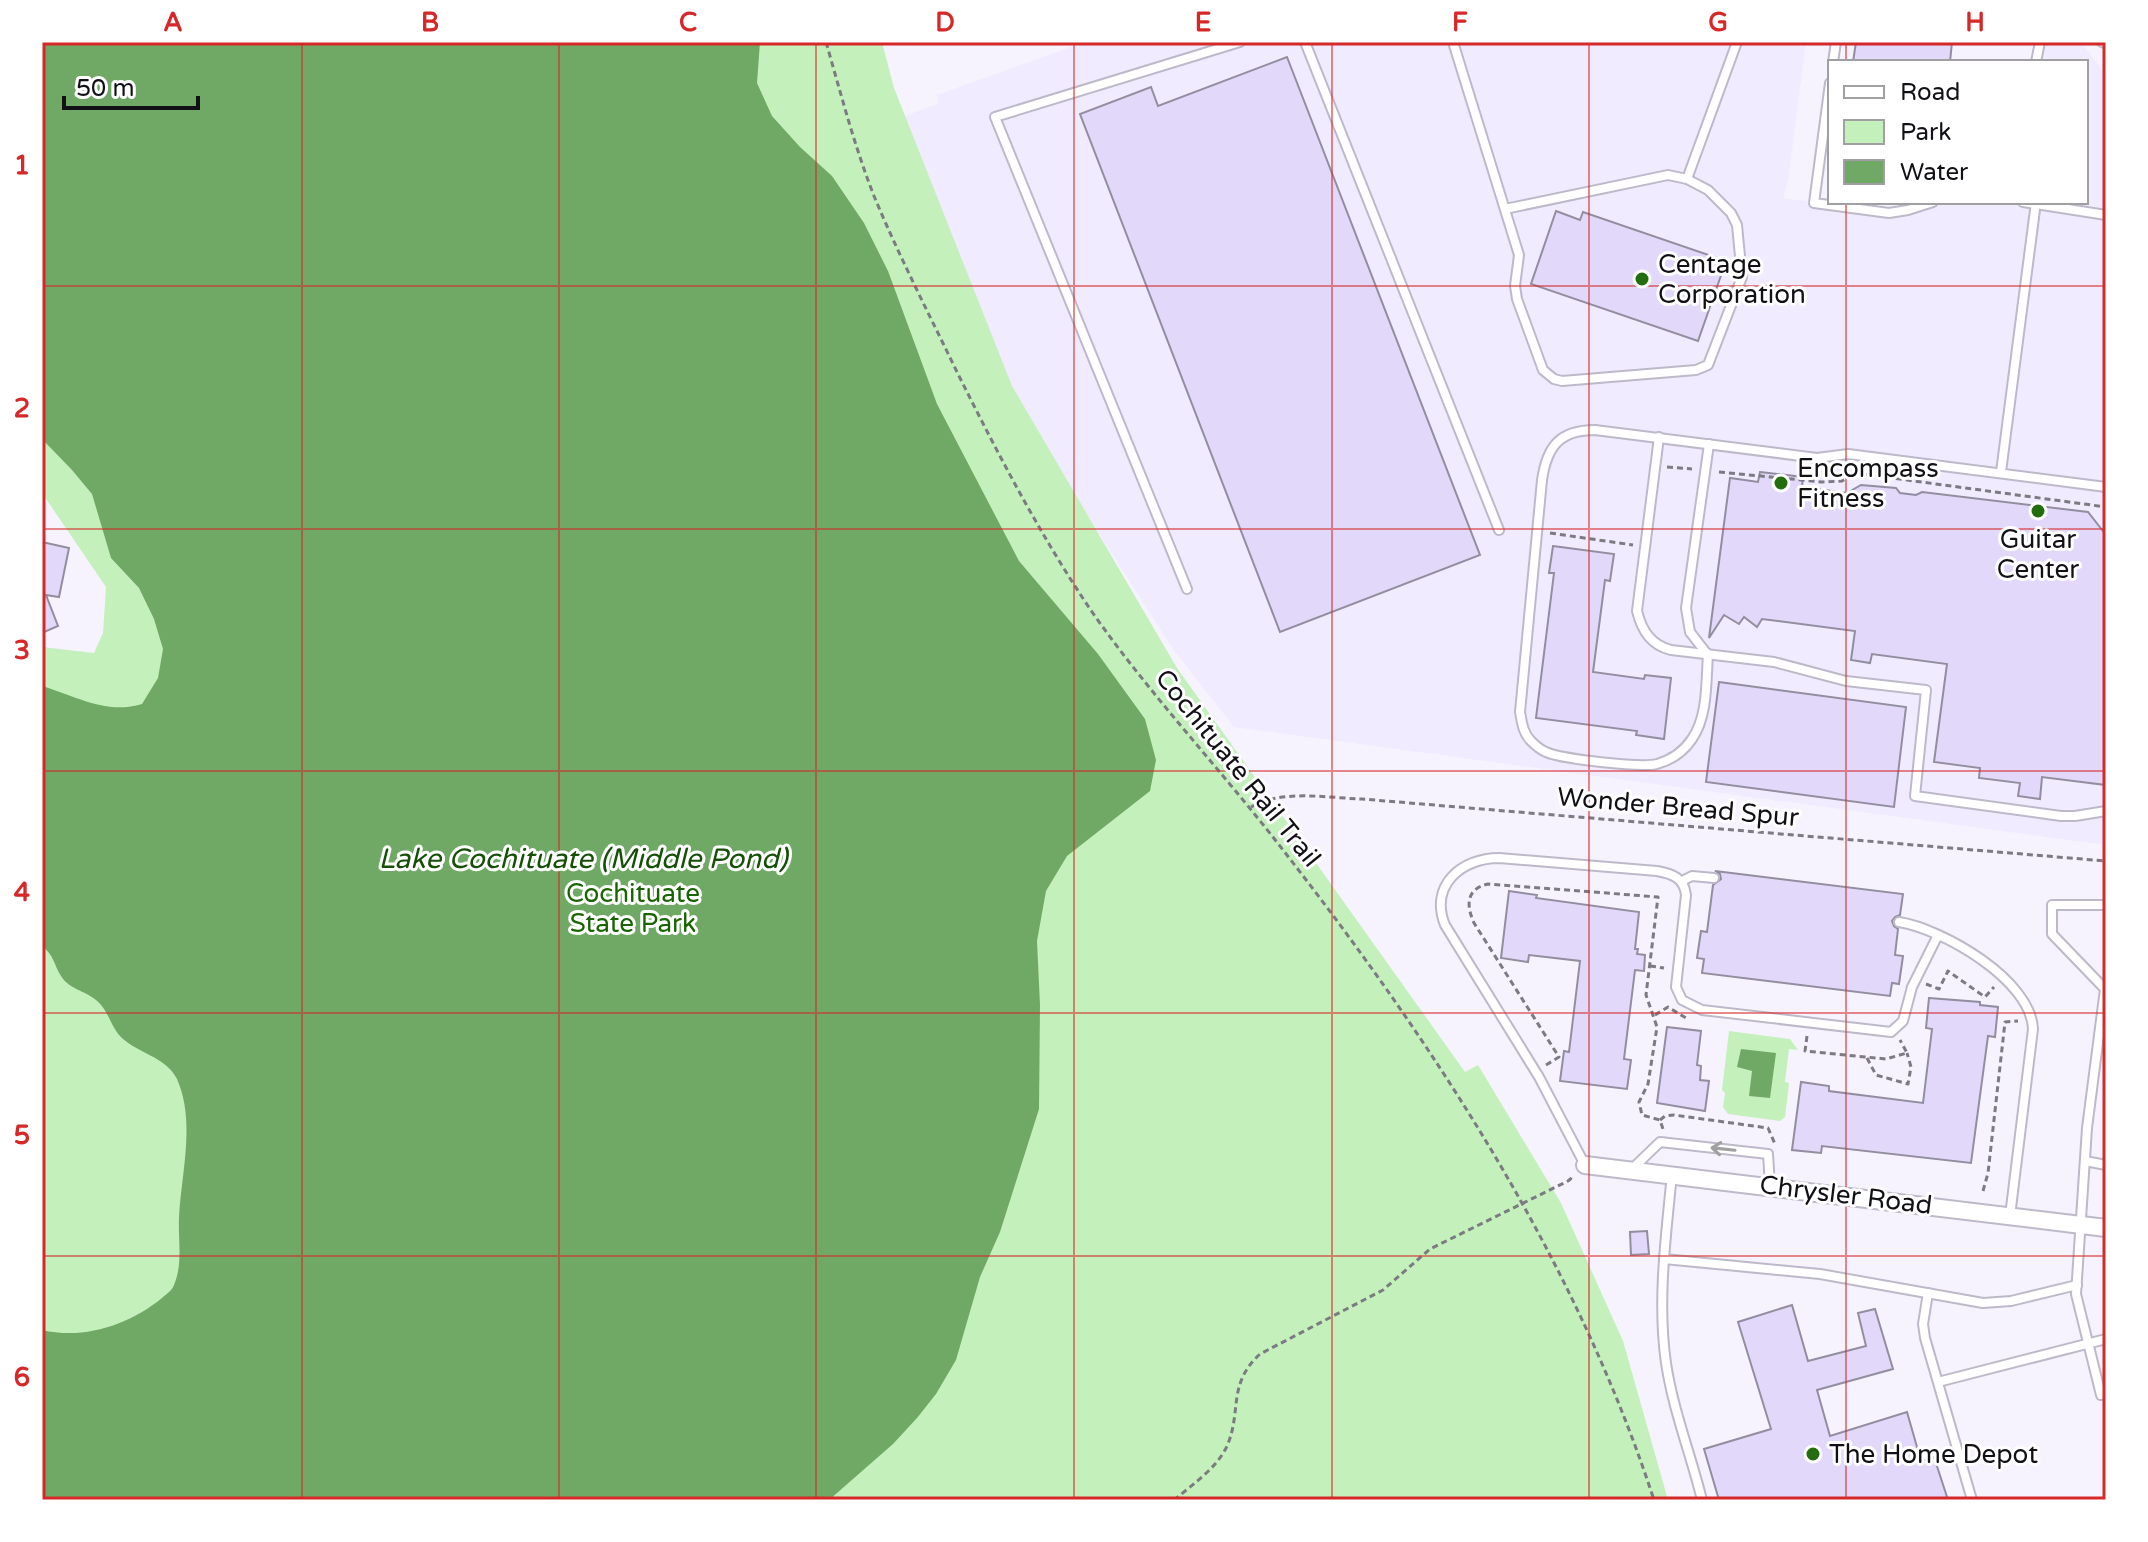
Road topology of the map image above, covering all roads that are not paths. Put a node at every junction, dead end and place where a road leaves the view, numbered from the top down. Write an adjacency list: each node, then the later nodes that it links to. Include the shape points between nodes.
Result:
1 (1240, 42): 16 (lane, via 995,117)
2 (1305, 42): 15 (lane)
3 (1453, 42): 9 (lane)
4 (1737, 42): 6 (lane)
5 (1828, 98): 7 (lane, via 1814,203 1889,213)
6 (1687, 179): 9 (lane, via 1658,176); 9 (lane, via 1708,190 1735,218 1742,269 1712,359 1696,370 1562,381 1548,375 1517,299 1519,255)
7 (1927, 204)
8 (2036, 204): 10 (lane); 13 (lane)
9 (1505, 209)
10 (2106, 215)
11 (1659, 437): 12 (lane); 17 (lane, via 1638,601 1640,622 1661,647); 17 (lane, via 1572,432 1548,453 1520,712 1524,732 1557,755 1655,765 1691,741 1701,721)
12 (1709, 444): 13 (lane); 17 (lane, via 1686,608 1690,632)
13 (2001, 472): 14 (lane)
14 (2106, 487)
15 (1499, 530)
16 (1187, 589)
17 (1708, 654): 18 (lane, via 1774,662 1846,681 1926,690 1915,796 2061,816)
18 (2106, 811)
19 (1714, 878): 20 (lane, via 1692,876)
20 (1682, 881): 23 (lane, via 1686,895 1676,987 1682,1000 1702,1010 1891,1032 1903,1021 1912,987); 25 (lane, via 1657,871 1490,858 1462,866 1441,897 1448,931 1530,1062)
21 (2106, 905): 24 (lane, via 2052,905 2052,934 2105,989)
22 (1899, 922): 23 (lane)
23 (1938, 935): 30 (lane, via 1999,974 2031,1017)
24 (2085, 1161): 26 (lane); 31 (lane)
25 (1585, 1165): 27 (street, Chrysler Road)
26 (2106, 1165)
27 (1632, 1169): 28 (street, Chrysler Road); 29 (lane, one-way to 27, via 1768,1154 1660,1142)
28 (1672, 1174): 29 (street, Chrysler Road); 33 (lane)
29 (1770, 1186): 30 (street, Chrysler Road)
30 (2010, 1216): 31 (street, Chrysler Road)
31 (2081, 1225): 32 (street, Chrysler Road); 34 (lane)
32 (2106, 1228)
33 (1664, 1259): 35 (lane, via 1829,1275); 40 (lane, via 1666,1360)
34 (2077, 1285): 35 (lane, via 1993,1303); 37 (lane)
35 (1928, 1293): 38 (lane, via 1924,1331)
36 (2106, 1339): 37 (lane)
37 (2087, 1344): 38 (lane); 39 (lane)
38 (1938, 1382): 41 (lane)
39 (2101, 1395)
40 (1702, 1500)
41 (1972, 1500)

